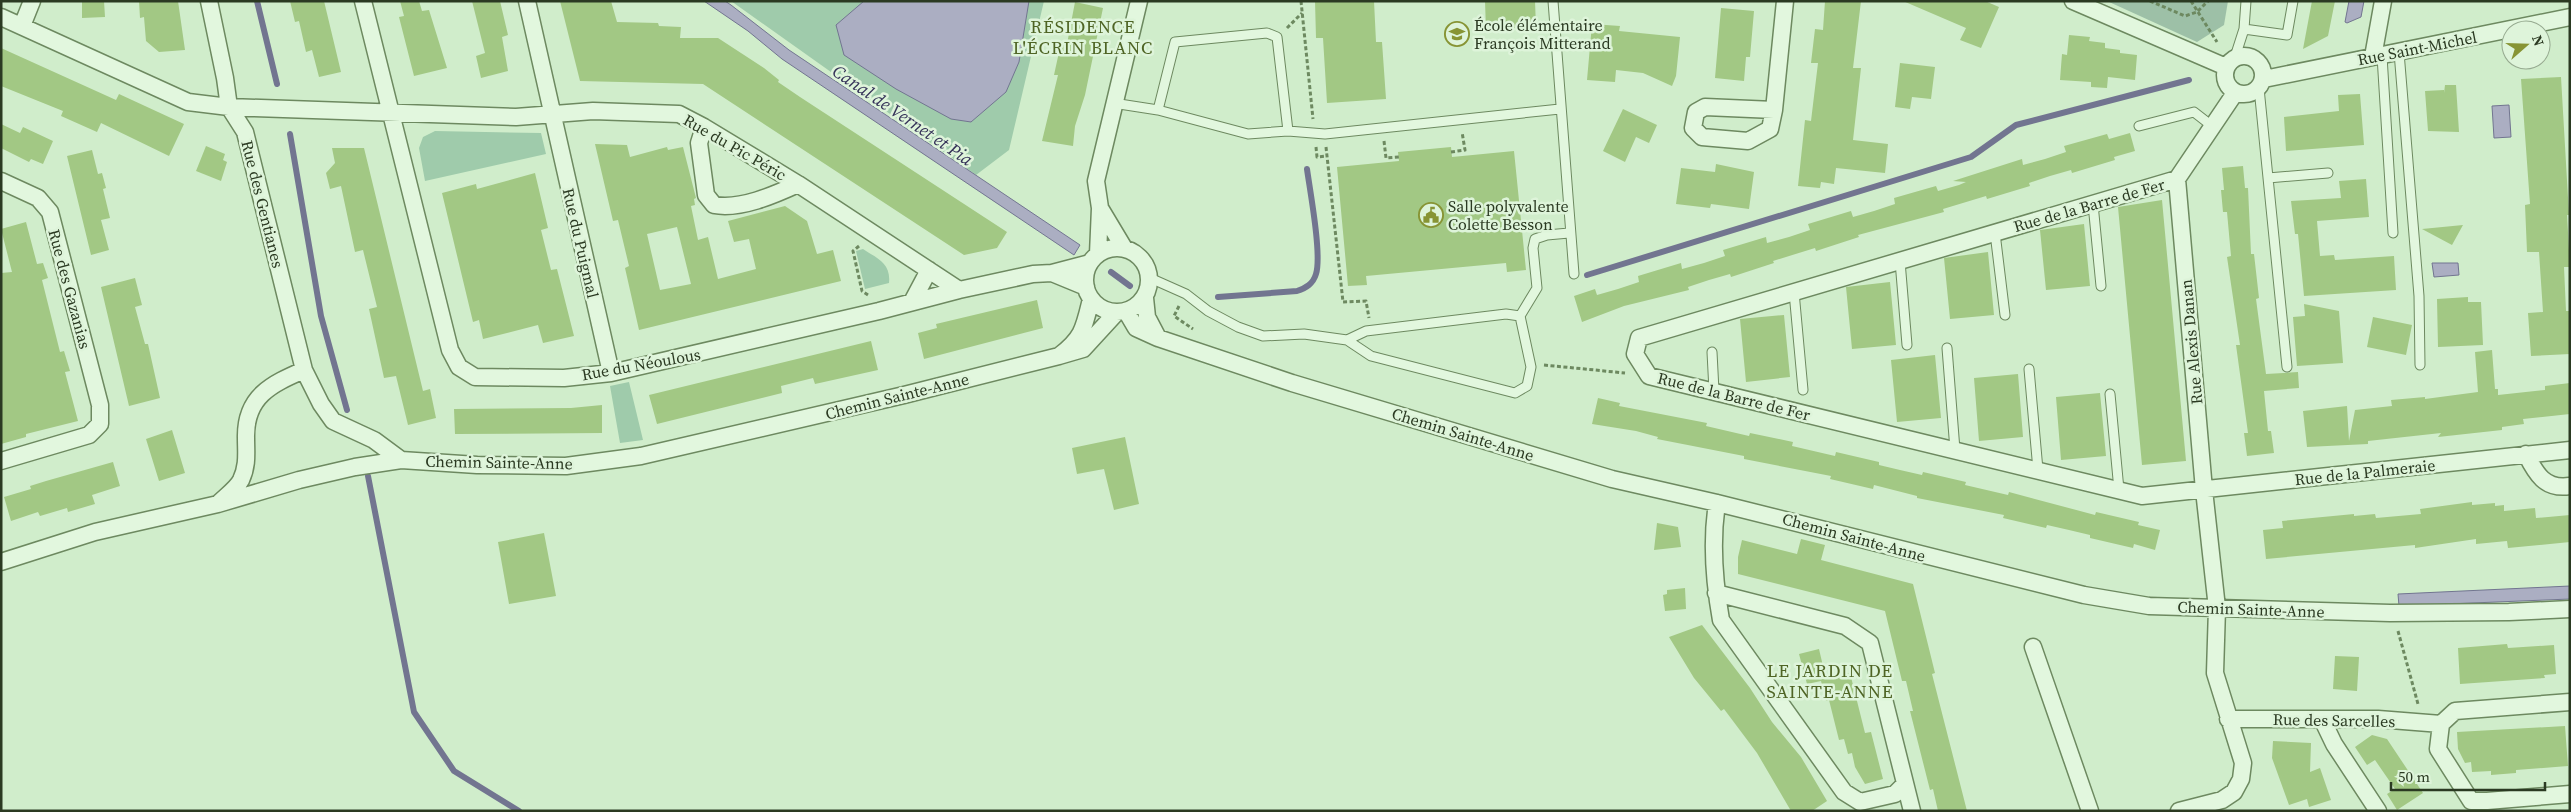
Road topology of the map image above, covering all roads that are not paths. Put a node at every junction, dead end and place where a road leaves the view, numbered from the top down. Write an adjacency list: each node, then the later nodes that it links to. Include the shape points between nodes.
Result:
1 (32, 1): 14 (street)
2 (209, 1): 22 (street)
3 (363, 1): 26 (street, Rue du Néoulous)
4 (1139, 1): 21 (street)
5 (1553, 1): 23 (lane)
6 (1785, 1): 25 (street)
7 (2073, 1): 18 (street)
8 (2246, 1): 15 (lane)
9 (2293, 1): 15 (lane, via 2288,35)
10 (2383, 1): 17 (street)
11 (528, 2): 27 (street, Rue du Puigmal)
12 (1, 17): 14 (street)
13 (2570, 18): 16 (street, Rue Saint-Michel)
14 (22, 26): 22 (street, via 188,102)
15 (2244, 29): 18 (lane)
16 (2399, 52): 17 (street, Rue Saint-Michel); 64 (lane, via 2419,296)
17 (2378, 57): 19 (street, Rue Saint-Michel); 41 (lane)
18 (2230, 62): 19 (street, via 2249,56 2261,64); 20 (street, via 2225,82)
19 (2262, 84): 20 (street, via 2248,95); 33 (lane)
20 (2235, 93): 29 (street)
21 (1113, 103): 24 (lane); 38 (street, via 1096,181)
22 (229, 107): 26 (street, Rue du Pic Péric); 67 (street, Rue des Gentianes, via 245,132)
23 (1560, 108): 31 (lane, via 1325,134); 39 (lane)
24 (1158, 110): 31 (lane, via 1248,134); 31 (lane, via 1175,42 1267,33 1277,37)
25 (1774, 110)
26 (390, 113): 27 (street, Rue du Pic Péric, via 516,117); 68 (street, Rue du Néoulous, via 450,350 459,368 475,377 564,378)
27 (551, 114): 30 (street, Rue du Pic Péric, via 593,111 679,114); 68 (street, Rue du Puigmal)
28 (2139, 126): 29 (lane, via 2194,112)
29 (2212, 126): 34 (street)
30 (704, 127): 36 (street, Rue du Pic Péric); 36 (street, via 699,143 706,195 714,205 726,207 779,193)
31 (1288, 131)
32 (2328, 173): 33 (lane)
33 (2268, 178): 65 (lane)
34 (2177, 179): 37 (street, Rue de la Barre de Fer); 80 (street, Rue Alexis Danan)
35 (1, 182): 76 (street, Rue des Gazanias, via 38,198 50,212 100,405 100,424 88,436)
36 (798, 184): 45 (street, Rue du Pic Péric)
37 (2093, 204): 40 (street, Rue de la Barre de Fer); 49 (lane)
38 (1100, 208): 42 (street); 43 (street)
39 (1569, 233): 47 (lane); 57 (lane, via 1535,239 1532,248 1537,288)
40 (1995, 233): 44 (street, Rue de la Barre de Fer); 56 (lane)
41 (2393, 234)
42 (1124, 248): 43 (street, via 1110,248); 48 (street, via 1142,258)
43 (1094, 258): 46 (street, Rue du Néoulous); 52 (street, via 1086,274)
44 (1900, 261): 51 (street, Rue de la Barre de Fer); 60 (lane)
45 (929, 270): 50 (street, Rue du Pic Péric); 54 (street)
46 (1052, 273): 50 (street, Rue du Néoulous); 52 (street, Rue du Néoulous)
47 (1574, 274)
48 (1150, 278): 53 (street); 59 (lane, via 1186,294 1208,311 1238,327 1263,336 1304,334)
49 (2101, 286)
50 (959, 290): 54 (street, Rue du Néoulous)
51 (1794, 292): 69 (lane); 70 (street, Rue de la Barre de Fer, via 1639,338 1635,354 1648,376)
52 (1089, 293): 55 (street, via 1102,309); 63 (street, Chemin Sainte-Anne, via 1086,321 1077,343)
53 (1145, 298): 55 (street, via 1137,306); 58 (street, via 1147,317)
54 (912, 302): 68 (street, Rue du Néoulous)
55 (1121, 312): 58 (street, Chemin Sainte-Anne, via 1136,328); 63 (street, Chemin Sainte-Anne, via 1083,349)
56 (2005, 315)
57 (1520, 316): 59 (lane, via 1506,314 1372,330); 59 (lane, via 1531,367 1527,386 1515,393 1371,356)
58 (1158, 338): 81 (street, Chemin Sainte-Anne, via 1292,383 1612,479)
59 (1347, 340)
60 (1908, 345)
61 (1947, 348): 72 (lane)
62 (1712, 352): 70 (lane)
63 (1059, 356): 75 (street, Chemin Sainte-Anne, via 641,456 566,466)
64 (2420, 365)
65 (2287, 367)
66 (2029, 369): 77 (lane)
67 (304, 370): 75 (street, Rue des Gentianes, via 332,421 374,440); 82 (street, via 270,385 251,407 245,468 240,481)
68 (611, 373)
69 (1803, 390)
70 (1714, 392): 72 (street, Rue de la Barre de Fer)
71 (2110, 394): 79 (lane)
72 (1954, 450): 77 (street, Rue de la Barre de Fer)
73 (2570, 450): 74 (street, Rue de la Palmeraie)
74 (2526, 454): 78 (street, via 2536,475 2548,485); 80 (street, Rue de la Palmeraie)
75 (402, 460): 82 (street, Chemin Sainte-Anne, via 298,480)
76 (1, 461)
77 (2038, 470): 79 (street, Rue de la Barre de Fer)
78 (2570, 486)
79 (2119, 490): 80 (street, Rue de la Barre de Fer, via 2142,496)
80 (2204, 490): 85 (street, Rue Alexis Danan)
81 (1717, 502): 84 (street, via 1713,531); 85 (street, Chemin Sainte-Anne, via 2084,595 2149,606)
82 (218, 504): 83 (street, Chemin Sainte-Anne, via 95,532)
83 (1, 562)
84 (1716, 593): 92 (street, via 1721,620 1844,792 1860,802 1896,794); 92 (street, via 1845,626 1870,643)
85 (2217, 608): 86 (street, Chemin Sainte-Anne, via 2390,613); 89 (street, Rue Alexis Danan, via 2215,673)
86 (2570, 609)
87 (2033, 647): 95 (street)
88 (2570, 702): 91 (street, via 2455,711)
89 (2228, 719): 90 (street, Rue des Sarcelles); 96 (street, Rue Alexis Danan, via 2243,763 2241,780 2234,792 2222,800)
90 (2322, 719): 91 (street, Rue des Sarcelles); 97 (street, via 2334,744)
91 (2440, 724): 93 (street, via 2438,749 2471,801)
92 (1905, 784): 94 (street)
93 (2570, 794)
94 (1912, 811)
95 (2090, 811)
96 (2179, 811)
97 (2378, 811)

